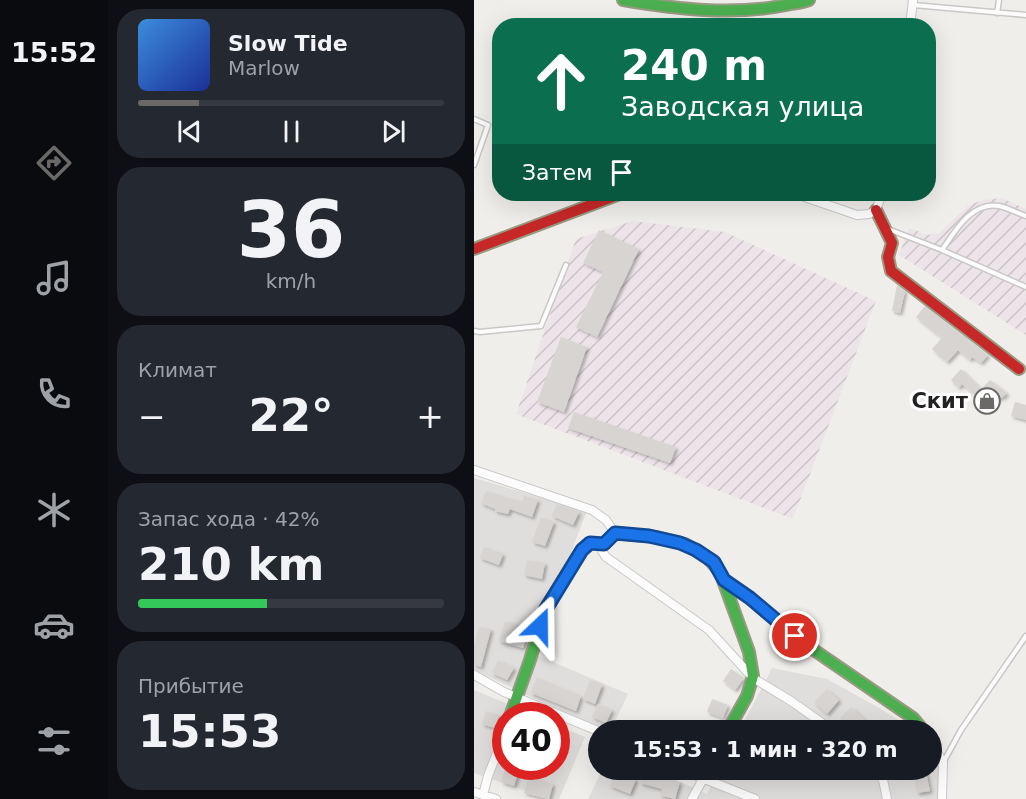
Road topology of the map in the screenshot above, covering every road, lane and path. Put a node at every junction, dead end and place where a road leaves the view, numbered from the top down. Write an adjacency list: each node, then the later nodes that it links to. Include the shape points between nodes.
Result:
1 (623, 0): 5 (street, via 735,12)
2 (809, 0): 5 (street)
3 (999, 0): 6 (lane)
4 (913, 2): 6 (lane); 8 (street)
5 (779, 4)
6 (997, 13): 7 (lane)
7 (1026, 15)
8 (911, 18)
9 (474, 119): 10 (lane, via 488,125)
10 (474, 165)
11 (601, 201): 17 (street)
12 (816, 201): 14 (street, via 857,215)
13 (879, 201): 14 (street)
14 (876, 210): 16 (street)
15 (1026, 216): 18 (lane, via 997,205 974,210)
16 (885, 228): 18 (lane); 22 (street, via 892,243 888,257 891,271)
17 (474, 249)
18 (942, 250): 20 (lane)
19 (566, 265): 21 (lane, via 541,326)
20 (1026, 287)
21 (474, 331)
22 (1019, 369)
23 (474, 470): 24 (street, via 592,510 606,519)
24 (615, 533): 25 (street); 26 (street, via 680,543 714,562)
25 (604, 544): 29 (street, via 602,551 606,557 710,630); 30 (street, via 590,543 582,550 546,609)
26 (724, 580): 29 (street, via 747,645); 34 (street, via 795,636)
27 (1026, 636): 36 (lane)
28 (474, 675): 30 (street)
29 (753, 678): 32 (street); 33 (street)
30 (516, 696): 31 (street); 35 (street)
31 (514, 702)
32 (733, 720)
33 (818, 720)
34 (915, 720)
35 (588, 727)
36 (943, 762): 47 (street)
37 (492, 766): 42 (street)
38 (702, 780): 44 (street)
39 (706, 780): 45 (street)
40 (883, 780): 46 (street)
41 (474, 792): 42 (street)
42 (483, 795): 43 (street)
43 (496, 799)
44 (692, 799)
45 (754, 799)
46 (887, 799)
47 (942, 799)

